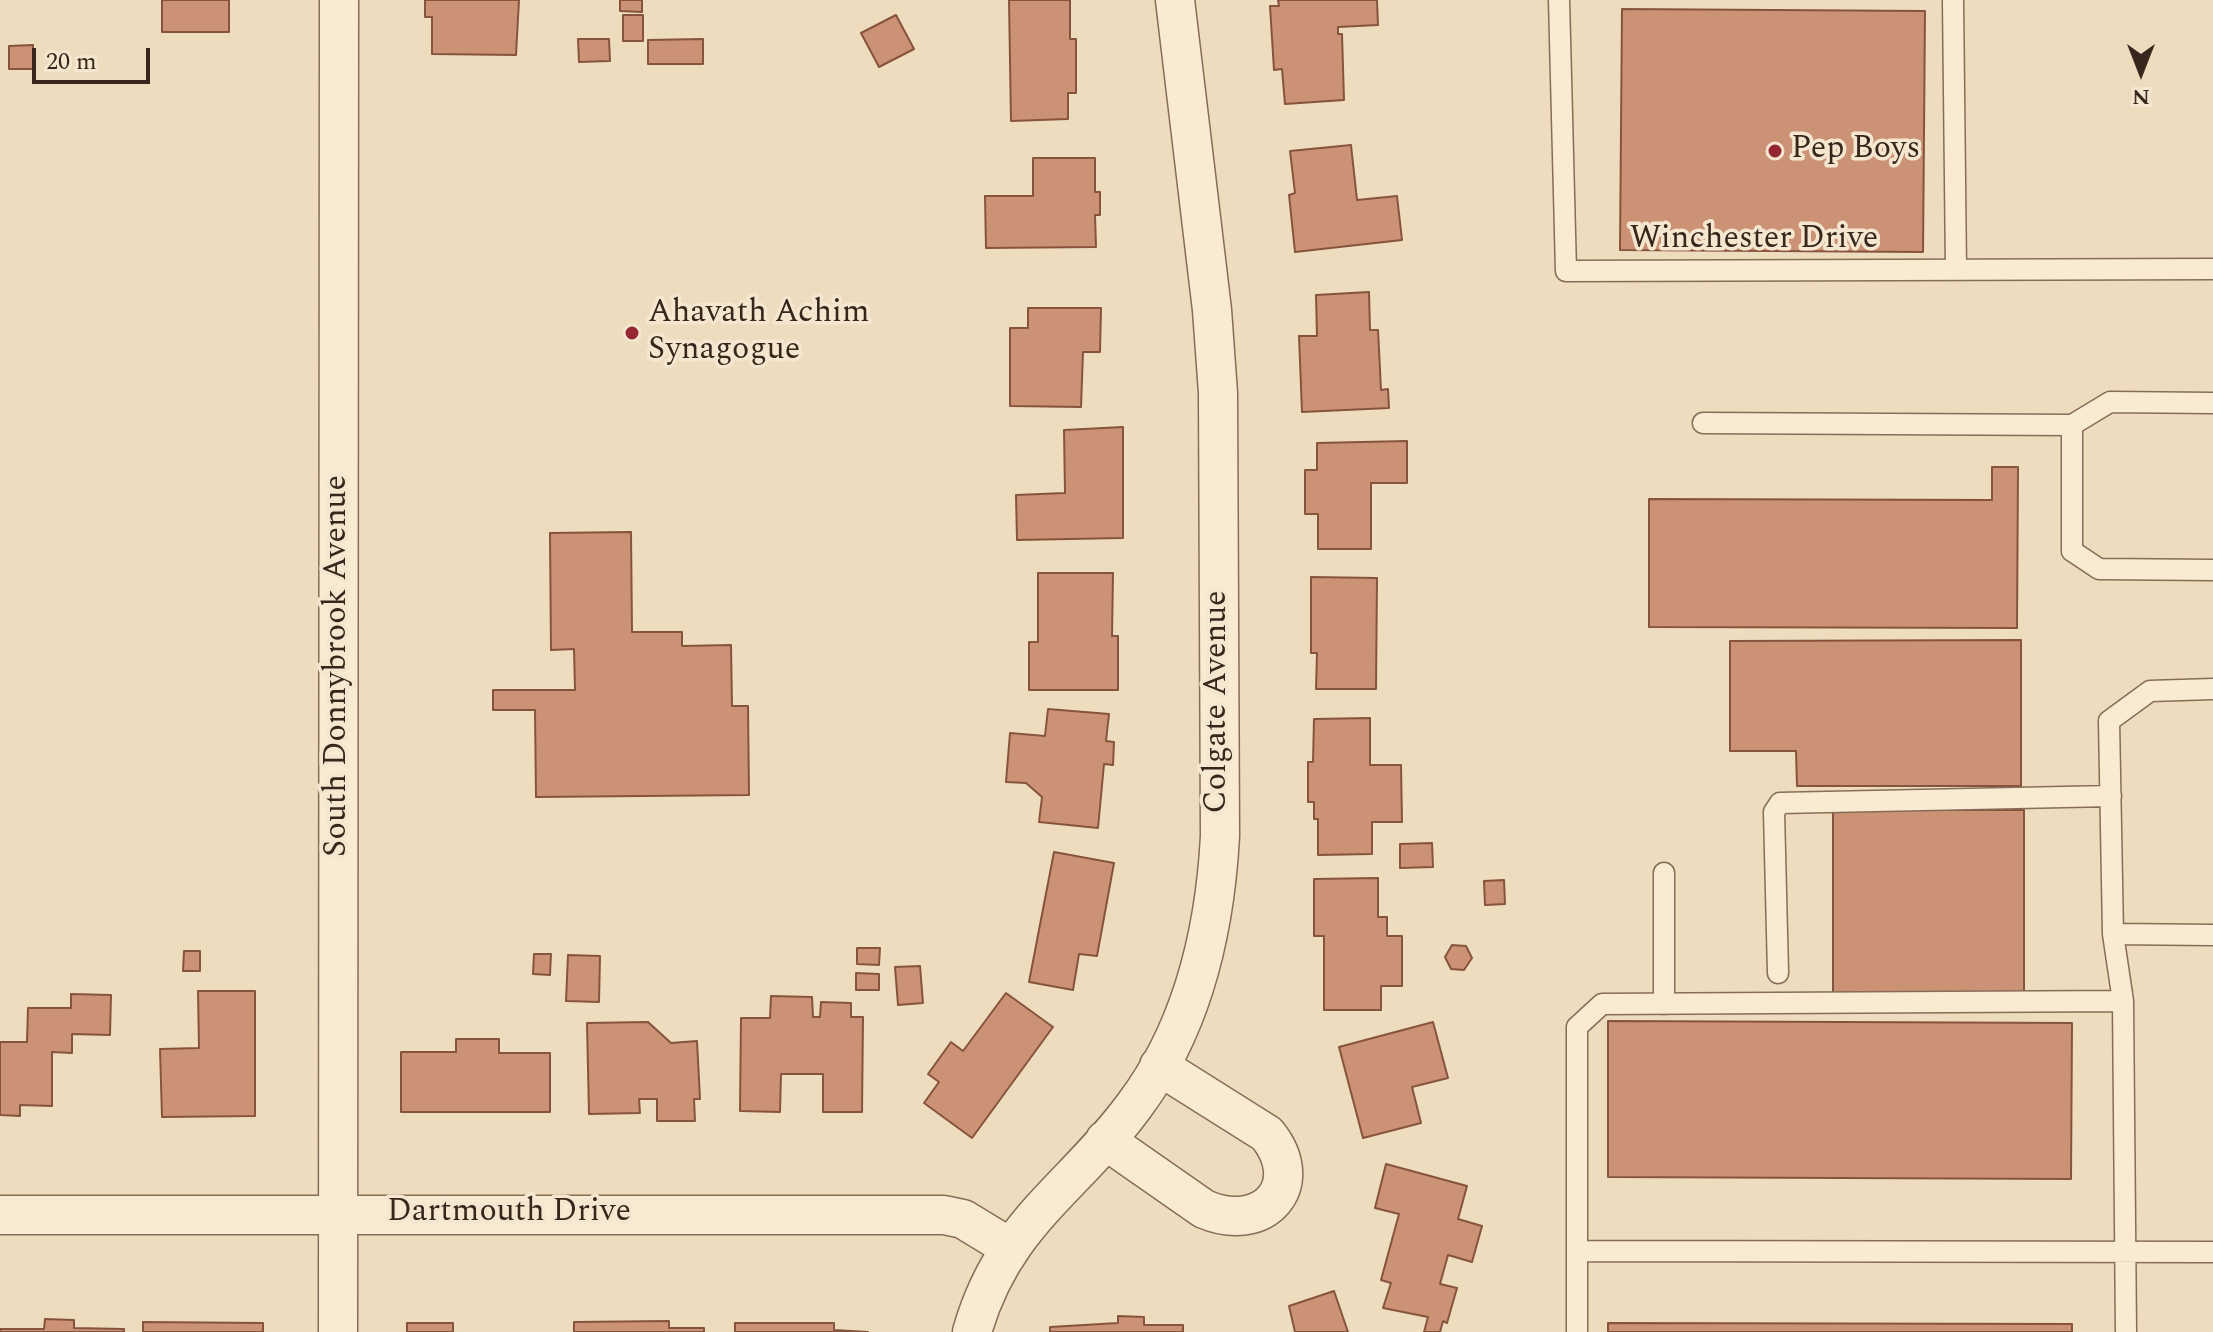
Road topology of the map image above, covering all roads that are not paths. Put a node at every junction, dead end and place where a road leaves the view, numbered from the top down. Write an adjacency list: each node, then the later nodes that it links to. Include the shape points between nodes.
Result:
1 (339, 0): 21 (street, South Donnybrook Avenue)
2 (1175, 0): 19 (street, Colgate Avenue, via 1218,393 1220,836 1210,928 1188,1004)
3 (1559, 0): 6 (lane, Winchester Drive, via 1566,271)
4 (1953, 0): 6 (lane)
5 (2213, 269): 6 (lane, Winchester Drive)
6 (1956, 270)
7 (2213, 403): 9 (lane, via 2110,402)
8 (1703, 423): 9 (lane)
9 (2072, 425): 10 (lane, via 2072,551 2099,569)
10 (2213, 570)
11 (2213, 689): 12 (lane, via 2150,691 2109,721)
12 (2111, 796): 14 (lane); 16 (lane, via 1780,803 1774,812)
13 (1664, 873): 18 (lane)
14 (2113, 934): 15 (lane); 17 (lane)
15 (2213, 935)
16 (1778, 973)
17 (2123, 1001): 18 (lane); 25 (lane)
18 (1664, 1004): 24 (lane, via 1602,1004 1577,1027)
19 (1159, 1066): 20 (street, Colgate Avenue); 20 (street, via 1267,1134 1276,1145 1282,1174 1273,1201 1252,1217 1220,1216)
20 (1105, 1140): 23 (street, Colgate Avenue)
21 (338, 1214): 22 (street, Dartmouth Drive); 23 (street, Dartmouth Drive, via 944,1215 963,1219); 27 (street, South Donnybrook Avenue)
22 (0, 1215)
23 (1009, 1247): 28 (street, Colgate Avenue)
24 (1577, 1251): 25 (lane); 29 (lane)
25 (2126, 1251): 26 (lane); 30 (lane)
26 (2213, 1252)
27 (338, 1332)
28 (972, 1332)
29 (1577, 1332)
30 (2126, 1332)

